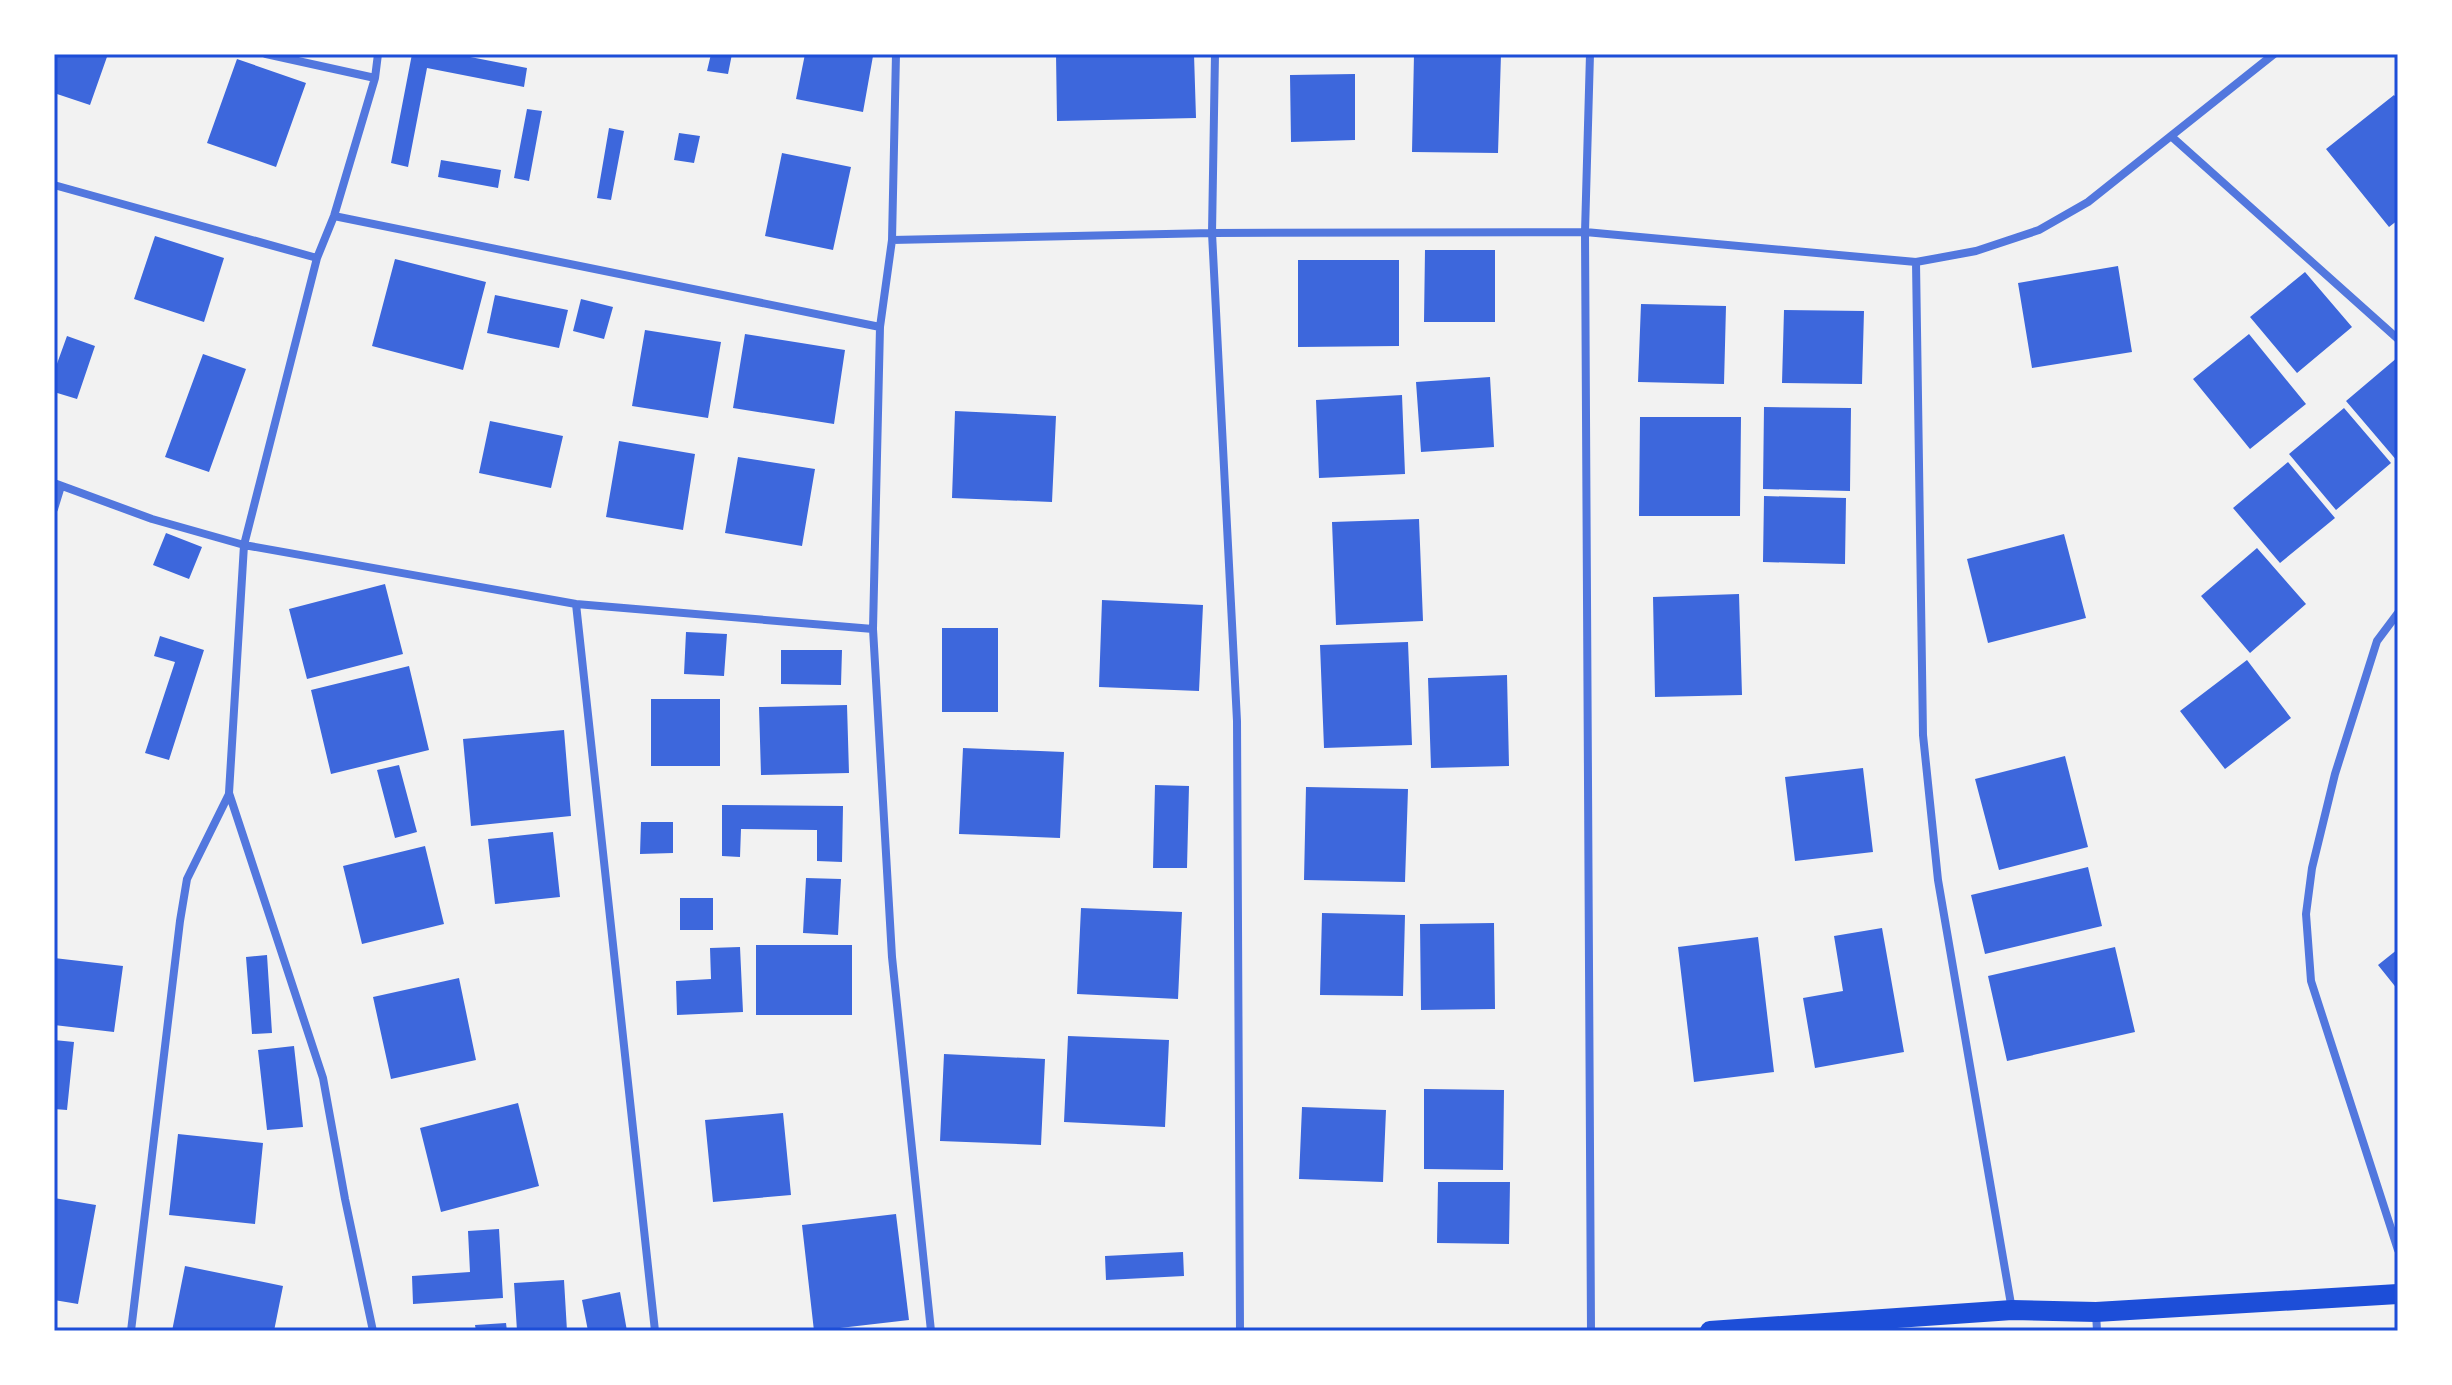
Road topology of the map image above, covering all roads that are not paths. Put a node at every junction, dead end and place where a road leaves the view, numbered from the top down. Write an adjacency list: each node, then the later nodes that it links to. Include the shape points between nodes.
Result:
1 (266, 54): 7 (street)
2 (378, 54): 7 (street)
3 (896, 54): 13 (street)
4 (1215, 54): 12 (street)
5 (1590, 54): 11 (street)
6 (2274, 54): 8 (street)
7 (375, 78): 10 (street)
8 (2172, 137): 15 (street, via 2088,202 2039,230 1976,251); 17 (street)
9 (54, 185): 14 (street)
10 (334, 216): 14 (street); 16 (street)
11 (1585, 232): 12 (street); 15 (street); 34 (street)
12 (1212, 233): 13 (street); 33 (street, via 1237,721)
13 (892, 240): 16 (street)
14 (317, 258): 20 (street)
15 (1916, 262): 27 (street, via 1923,735 1938,880)
16 (880, 327): 23 (street)
17 (2398, 339)
18 (58, 484): 19 (street); 20 (street)
19 (54, 509)
20 (244, 545): 21 (street); 24 (street)
21 (576, 604): 23 (street); 31 (street)
22 (2398, 613): 25 (street, via 2377,641 2335,774 2306,914 2311,981)
23 (873, 629): 32 (street, via 892,957)
24 (229, 793): 29 (street, via 187,879); 30 (street, via 323,1078)
25 (2398, 1250)
26 (2398, 1294): 28 (main road)
27 (2012, 1310): 28 (main road); 35 (main road)
28 (2097, 1322)
29 (131, 1331)
30 (373, 1331)
31 (655, 1331)
32 (931, 1331)
33 (1240, 1331)
34 (1591, 1331)
35 (1710, 1331)

